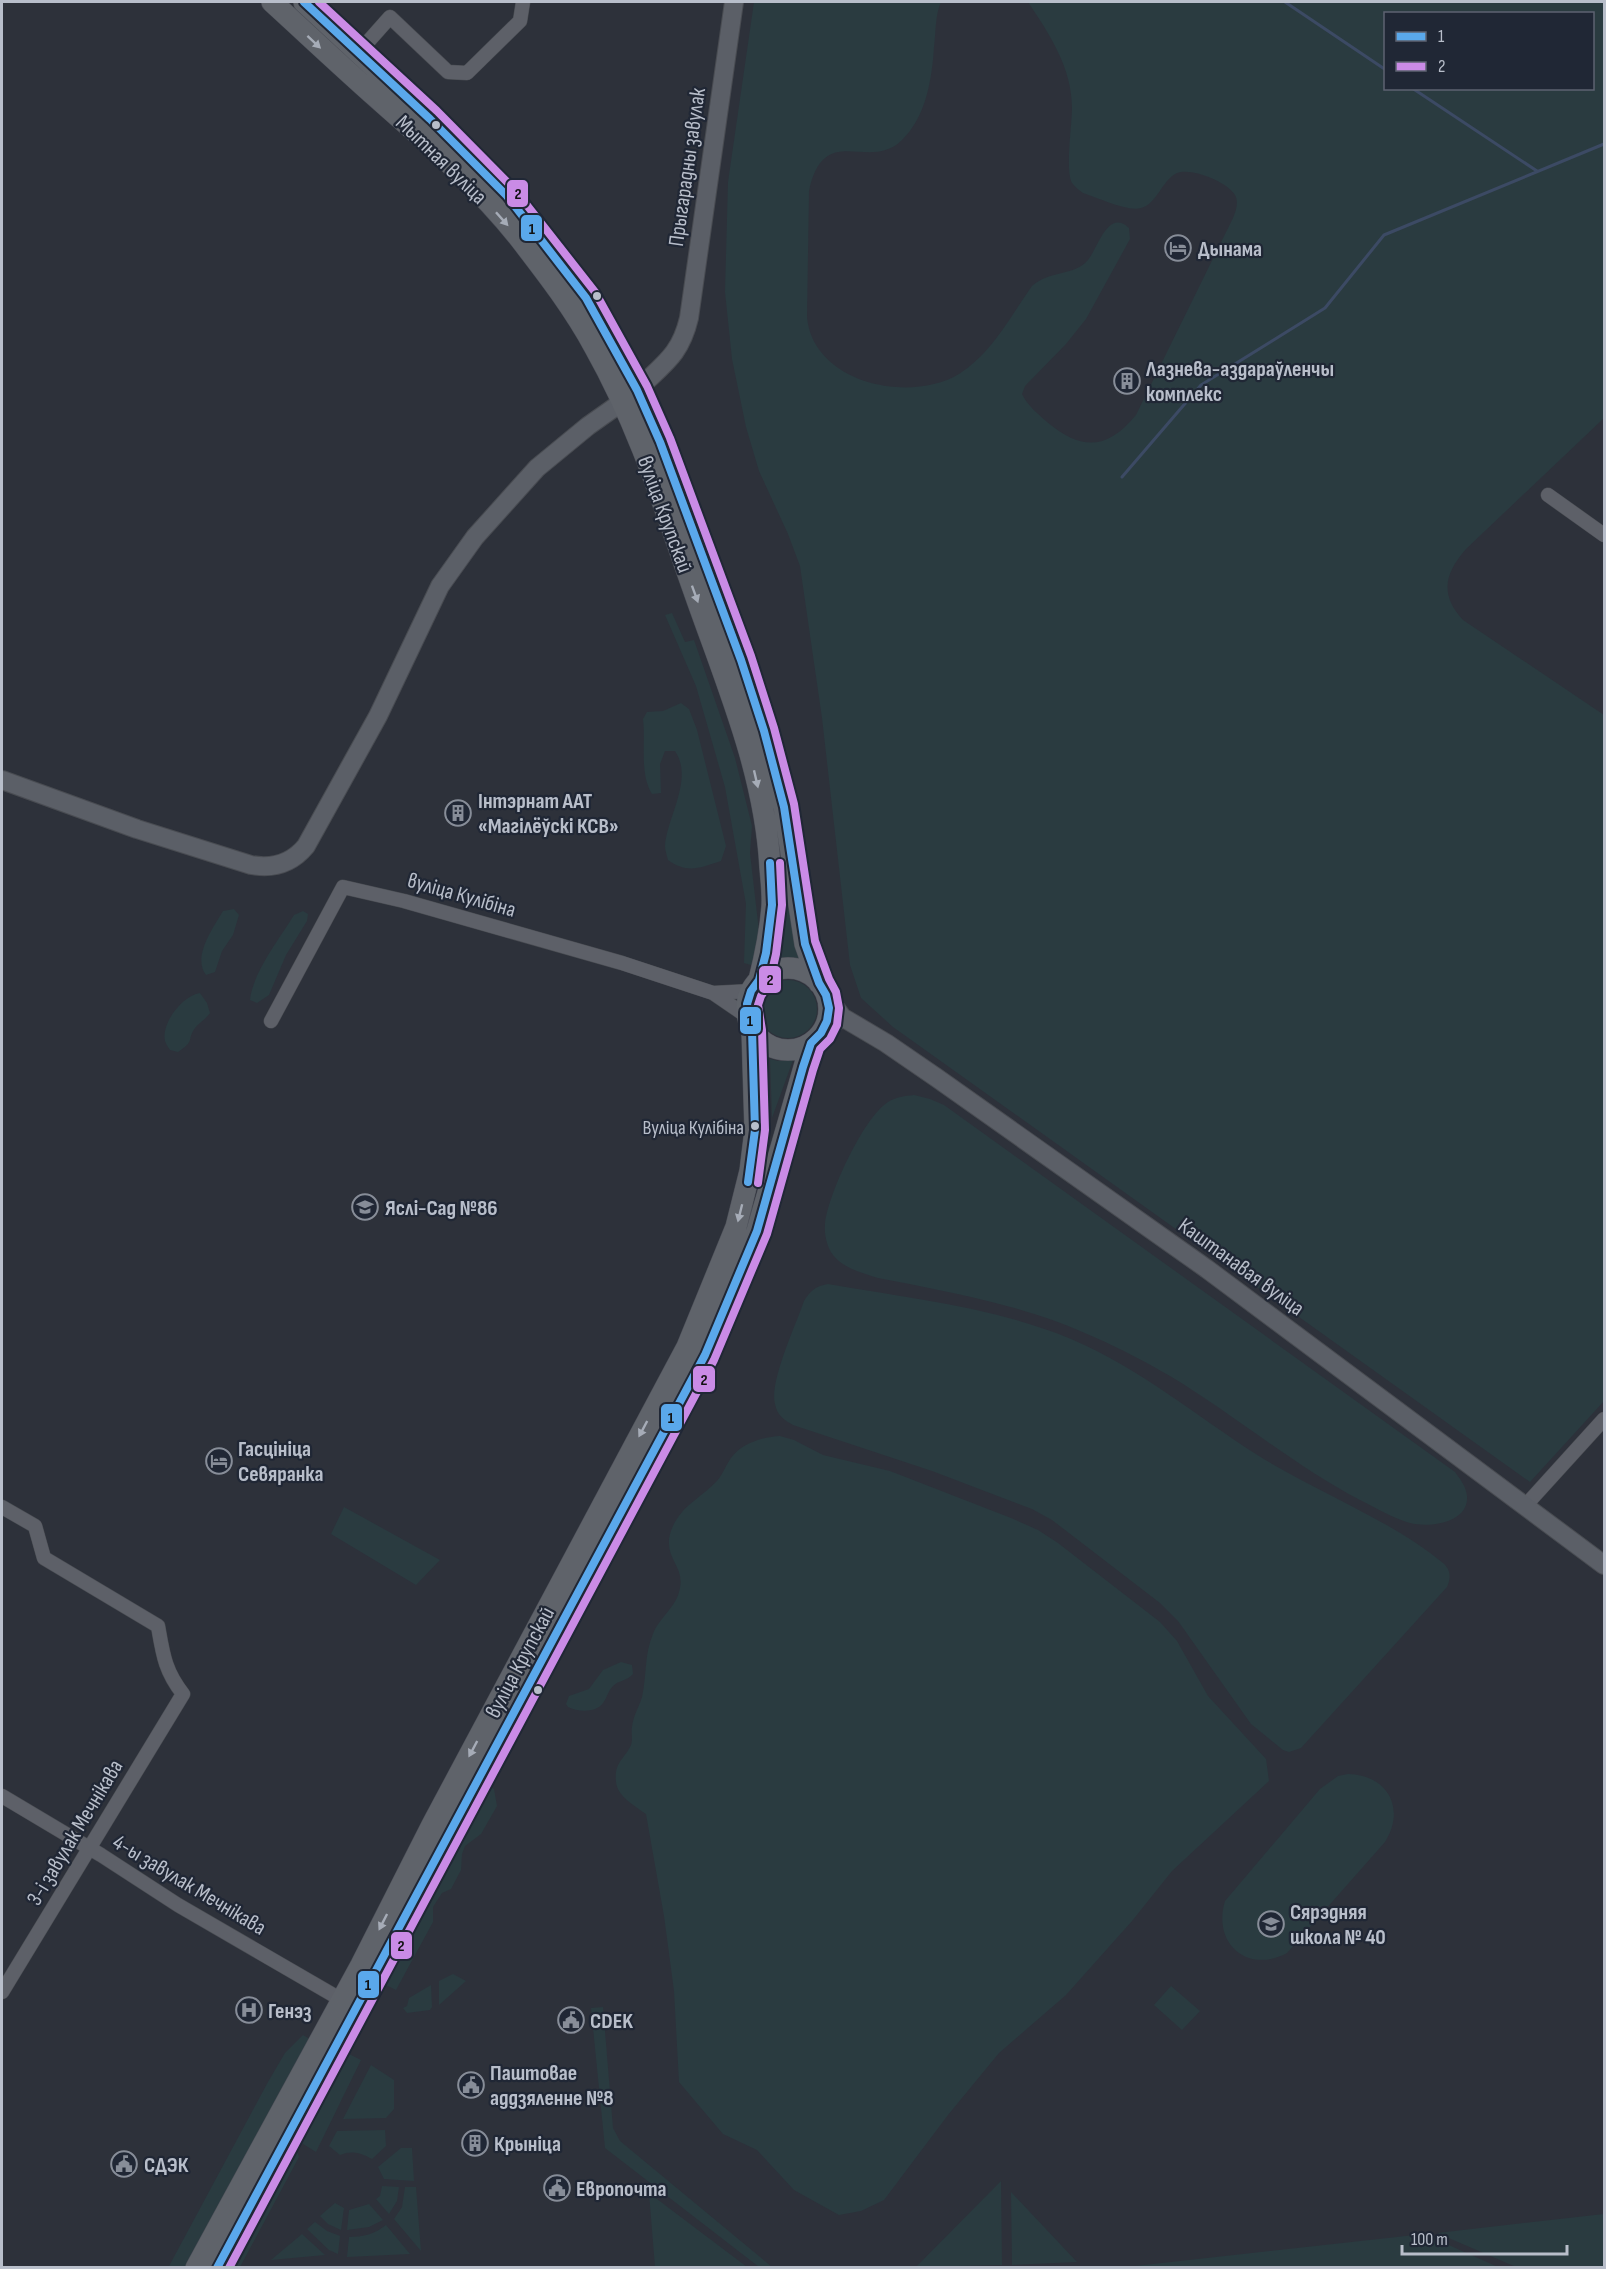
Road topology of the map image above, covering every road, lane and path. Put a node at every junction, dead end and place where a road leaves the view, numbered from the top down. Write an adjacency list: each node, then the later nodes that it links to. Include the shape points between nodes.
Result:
1 (272, 2): 6 (main road, Мытная вуліца, one-way to 6, via 421,137 519,238 576,314)
2 (304, 2): 5 (main road, Мытная вуліца)
3 (523, 2): 5 (street, via 520,21 467,73 448,72 390,17)
4 (734, 2): 6 (main road, Прыгарадны завулак, via 684,339 671,359)
5 (358, 53): 6 (main road, Мытная вуліца, via 507,196 586,298)
6 (629, 396): 9 (main road, via 537,468 475,537 440,586 378,716 297,856 282,864 251,865); 10 (main road, вуліца Крупскай, one-way to 10, via 638,436 751,757 762,801 772,905 766,953); 11 (main road, вуліца Крупскай, via 654,427 764,731 784,807 805,944)
7 (1548, 495): 8 (street)
8 (1605, 535)
9 (2, 780)
10 (755, 986): 11 (main road, via 770,972 796,969); 12 (street, вуліца Кулібіна); 15 (main road, via 747,1004)
11 (823, 989): 13 (main road); 16 (main road, via 829,1008 827,1021)
12 (713, 993): 14 (street, вуліца Кулібіна, via 622,963 343,887); 15 (street, вуліца Кулібіна)
13 (842, 1017): 16 (main road); 18 (main road, Каштанавая вуліца, via 937,1078 1207,1269)
14 (271, 1021)
15 (750, 1024): 16 (main road, via 761,1040 786,1050 799,1049); 24 (main road, вуліца Крупскай, one-way to 24, via 755,1130 750,1170 736,1227 687,1347 432,1825)
16 (816, 1038): 24 (main road, вуліца Крупскай, via 757,1231 705,1355)
17 (1605, 1419): 18 (street)
18 (1525, 1506): 20 (main road, Каштанавая вуліца)
19 (2, 1507): 22 (street, 3-і завулак Мечнікава, via 35,1526 44,1558 158,1626 170,1678 183,1694)
20 (1605, 1565)
21 (2, 1796): 22 (street, 4-ы завулак Мечнікава)
22 (89, 1849): 23 (street, 3-і завулак Мечнікава); 24 (street, 4-ы завулак Мечнікава)
23 (2, 1992)
24 (349, 2004): 25 (main road, вуліца Крупскай); 26 (main road, вуліца Крупскай)
25 (196, 2268)
26 (217, 2268)

